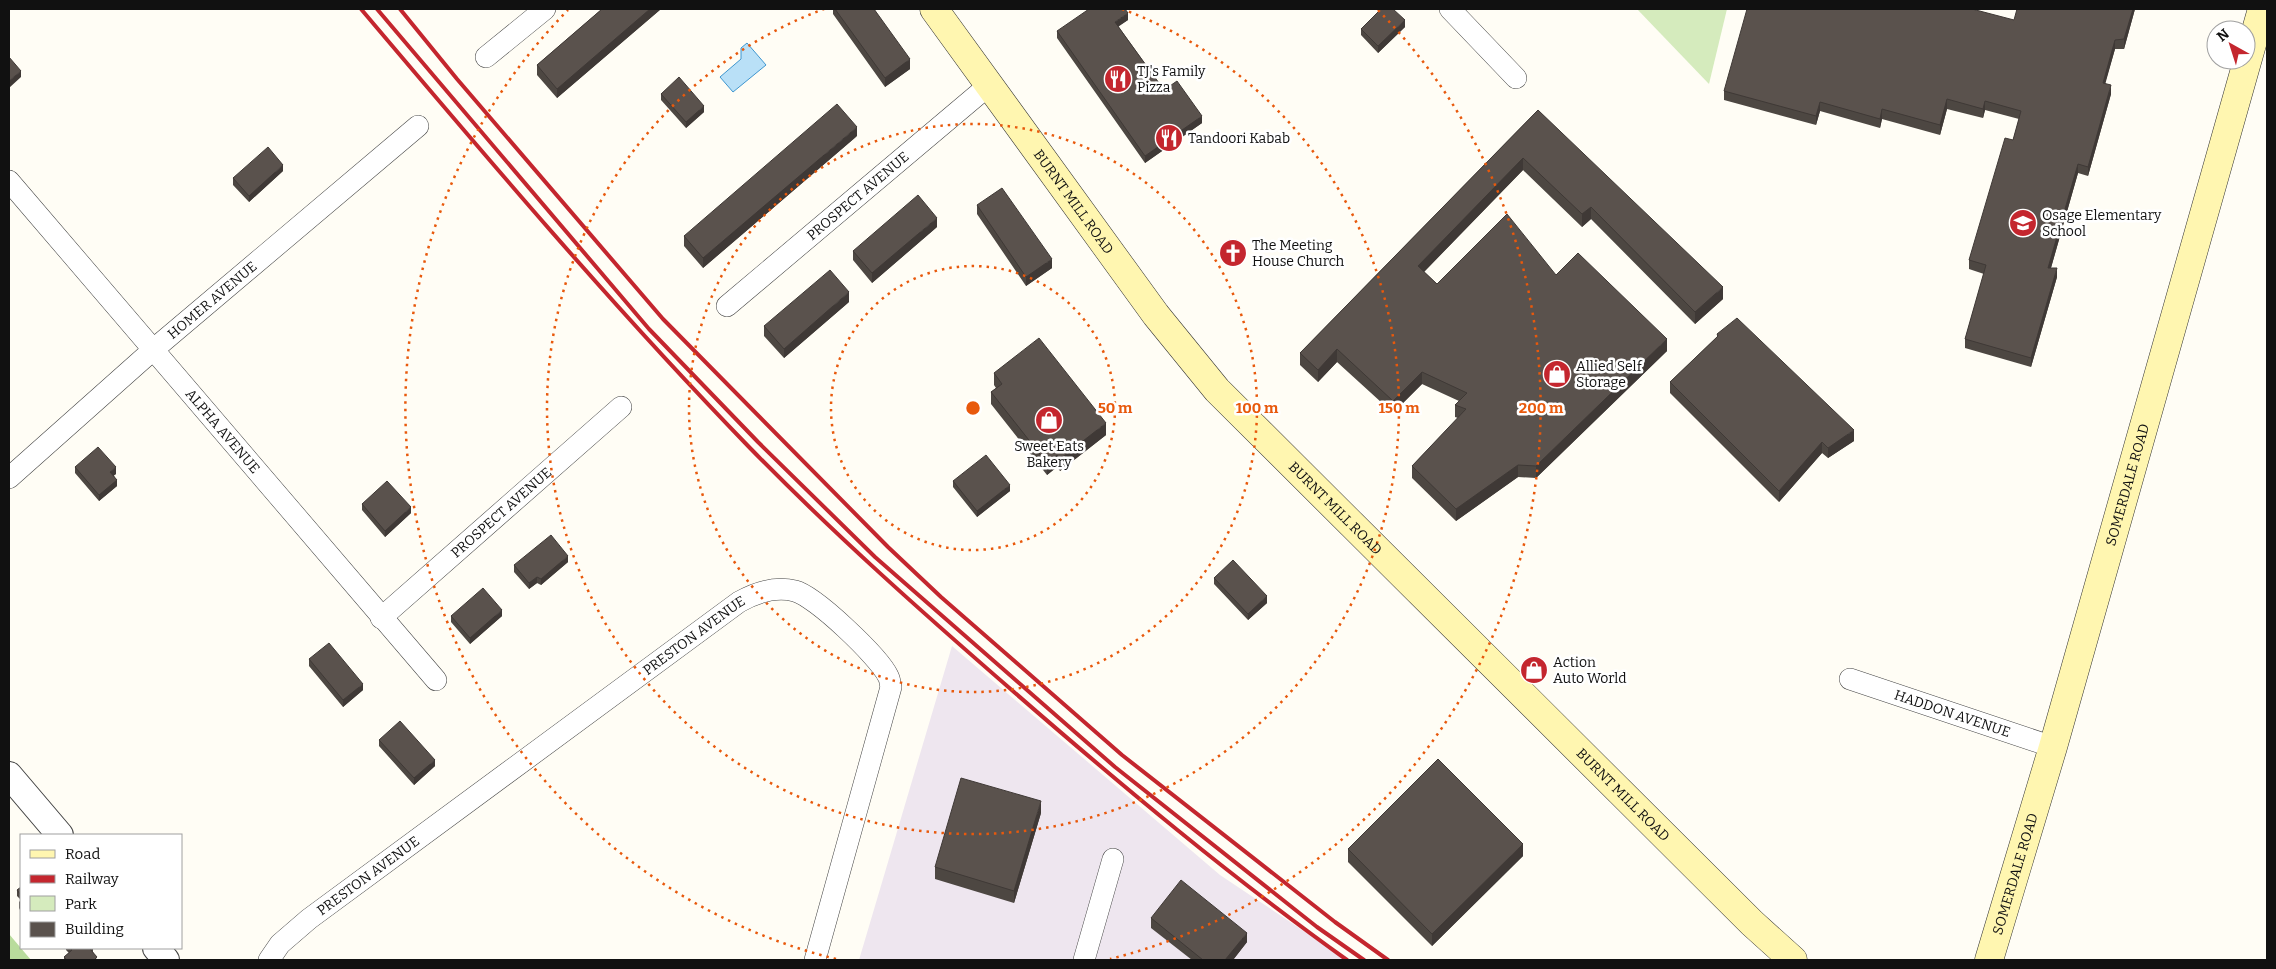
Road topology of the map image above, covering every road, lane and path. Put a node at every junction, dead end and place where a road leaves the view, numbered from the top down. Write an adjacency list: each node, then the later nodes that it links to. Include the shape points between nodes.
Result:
1 (545, 9): 5 (street)
2 (934, 9): 7 (main road, BURNT MILL ROAD)
3 (1450, 9): 6 (street)
4 (2262, 9): 17 (main road, SOMERDALE ROAD)
5 (486, 58)
6 (1516, 78)
7 (988, 86): 10 (street, PROSPECT AVENUE); 26 (main road, BURNT MILL ROAD, via 1156,315 1217,390 1752,923)
8 (418, 126): 11 (street, HOMER AVENUE)
9 (9, 181): 11 (street, ALPHA AVENUE)
10 (727, 306)
11 (154, 349): 13 (street, HOMER AVENUE); 14 (street, ALPHA AVENUE)
12 (621, 407): 14 (street, PROSPECT AVENUE)
13 (9, 478)
14 (380, 618): 16 (street, ALPHA AVENUE)
15 (1850, 678): 17 (street, HADDON AVENUE)
16 (436, 680)
17 (2053, 747): 27 (main road, SOMERDALE ROAD)
18 (9, 775): 19 (street)
19 (59, 834)
20 (1113, 859): 25 (street)
21 (157, 949): 22 (street)
22 (166, 960)
23 (269, 960): 24 (street, PRESTON AVENUE, via 280,944 309,919 739,602 777,590 795,591 812,600 859,641 888,676 891,687)
24 (815, 960)
25 (1084, 960)
26 (1793, 960)
27 (1989, 960)

